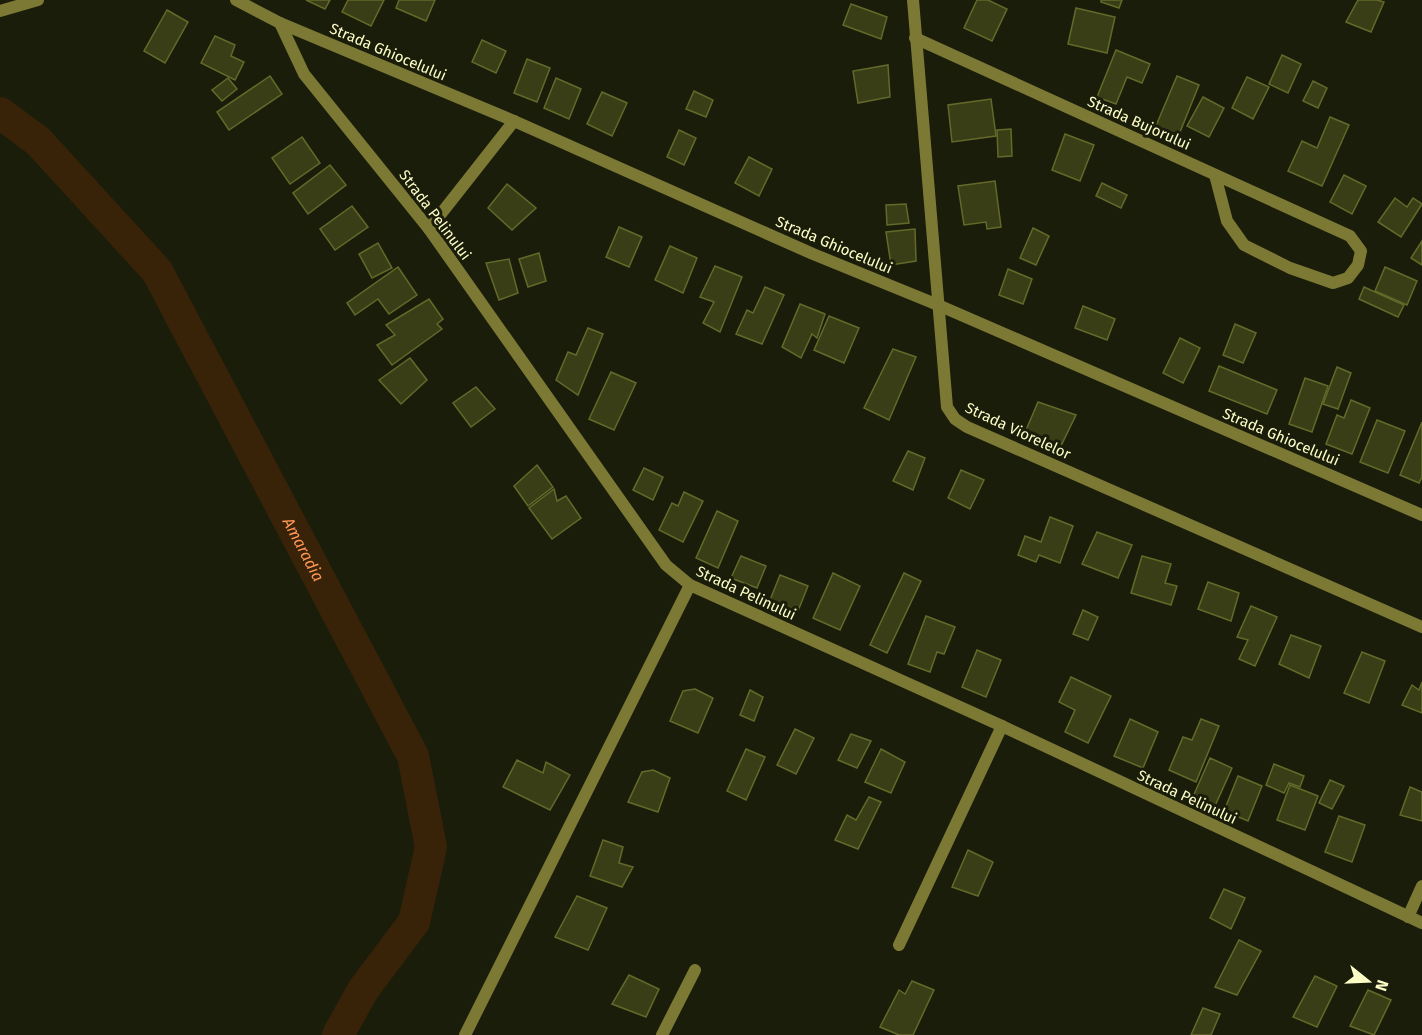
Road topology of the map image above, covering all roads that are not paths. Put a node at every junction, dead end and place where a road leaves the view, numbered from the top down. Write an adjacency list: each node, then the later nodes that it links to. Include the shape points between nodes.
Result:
1 (38, 0): 4 (street)
2 (236, 0): 5 (street, Strada Ghiocelului)
3 (913, 0): 6 (street, Strada Viorelelor)
4 (0, 11)
5 (280, 22): 7 (street, Strada Ghiocelului); 9 (street, Strada Pelinului, via 304,74)
6 (915, 38): 8 (street, Strada Bujorului); 10 (street, Strada Viorelelor)
7 (514, 121): 9 (street); 10 (street, Strada Ghiocelului)
8 (1215, 175): 8 (street, Strada Bujorului, via 1227,221 1244,245 1290,268 1333,283 1348,278 1358,265 1361,251 1350,236)
9 (429, 230): 12 (street, Strada Pelinului, via 666,565)
10 (938, 305): 11 (street, Strada Ghiocelului); 13 (street, Strada Viorelelor, via 947,407 967,427)
11 (1422, 515)
12 (690, 585): 14 (street, Strada Pelinului); 20 (street)
13 (1422, 627)
14 (1002, 726): 16 (street, Strada Pelinului); 18 (street)
15 (1422, 886): 16 (street)
16 (1408, 917): 17 (street, Strada Pelinului)
17 (1422, 923)
18 (899, 945)
19 (695, 970): 21 (street)
20 (465, 1035)
21 (662, 1035)

